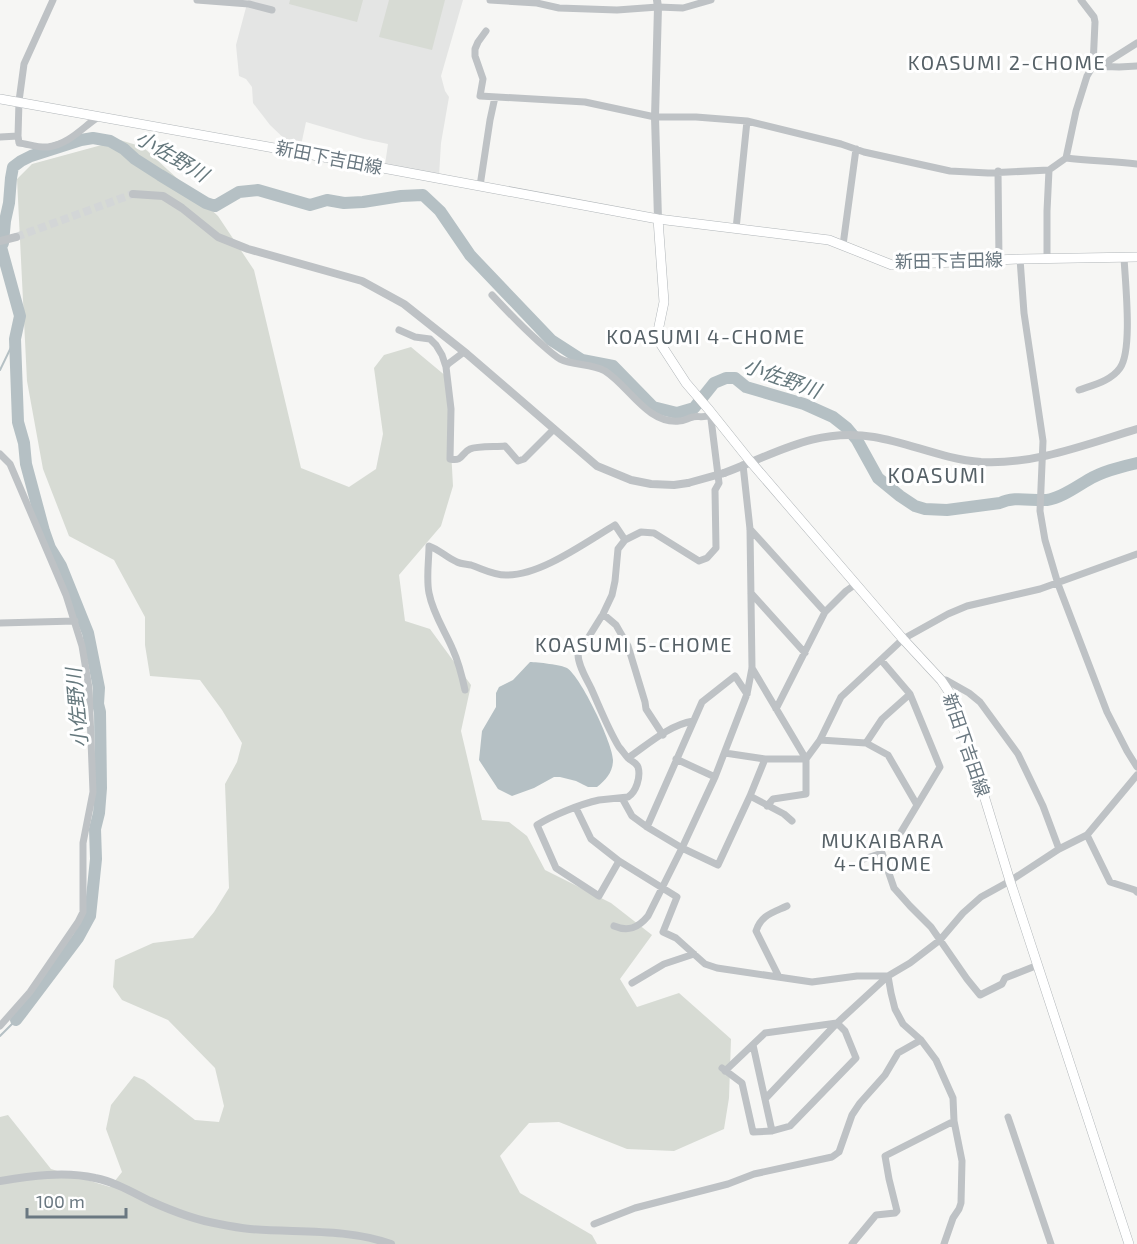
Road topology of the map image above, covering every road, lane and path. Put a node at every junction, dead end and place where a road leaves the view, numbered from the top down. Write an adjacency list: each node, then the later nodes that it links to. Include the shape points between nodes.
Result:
1 (53, 0): 15 (street, via 24,64)
2 (197, 0): 7 (street)
3 (490, 0): 6 (street, via 617,10)
4 (711, 0): 6 (street, via 683,8)
5 (1081, 0): 10 (street, via 1094,16)
6 (657, 4): 17 (street)
7 (272, 10)
8 (486, 31): 13 (street, via 475,50 483,79 480,96)
9 (1137, 43): 12 (street)
10 (1093, 66): 12 (street); 22 (street, via 1084,85)
11 (1137, 66): 12 (street)
12 (1104, 67)
13 (495, 98): 17 (street, via 585,102); 26 (street)
14 (0, 99): 15 (main road, 新田下吉田線)
15 (19, 101): 16 (main road, 新田下吉田線); 19 (street)
16 (98, 117): 19 (street, via 70,140 47,148 19,143); 26 (main road, 新田下吉田線)
17 (655, 117): 18 (street); 28 (street)
18 (747, 121): 21 (street); 29 (street)
19 (18, 136): 20 (street)
20 (0, 137)
21 (856, 149): 25 (street, via 950,171); 30 (street)
22 (1066, 158): 23 (street); 24 (street)
23 (1137, 164)
24 (1049, 170): 25 (street); 34 (street)
25 (998, 171): 35 (street)
26 (480, 186): 28 (main road, 新田下吉田線)
27 (133, 194): 38 (street, via 163,196 218,237 248,249 362,281 404,304)
28 (658, 219): 29 (main road, 新田下吉田線); 41 (main road, 新田下吉田線, via 664,294 660,343)
29 (736, 229): 30 (main road, 新田下吉田線)
30 (843, 245): 35 (main road, 新田下吉田線, via 892,264)
31 (1124, 257): 32 (main road, 新田下吉田線); 34 (main road, 新田下吉田線); 40 (street, via 1128,333 1123,364 1111,377)
32 (1137, 257)
33 (1020, 259): 34 (main road, 新田下吉田線); 35 (main road, 新田下吉田線); 45 (street)
34 (1047, 259)
35 (999, 260)
36 (492, 295): 41 (street, via 560,359 604,370 651,414 679,421)
37 (399, 330): 39 (street, via 430,339)
38 (464, 352): 39 (street); 42 (street)
39 (446, 367): 42 (street, via 451,409 450,459 460,458 470,449 505,446 519,461)
40 (1079, 390)
41 (710, 413): 46 (main road, 新田下吉田線); 48 (street, via 719,483 715,490 716,548 699,561 654,533 641,532)
42 (554, 429): 46 (street, bridge, via 597,466 651,484 688,483)
43 (1137, 429): 45 (street)
44 (0, 454): 55 (street, via 9,464)
45 (1042, 456): 46 (street, via 981,462 873,436 847,435 794,444); 51 (street, via 1040,511)
46 (746, 463): 47 (street); 50 (main road, 新田下吉田線)
47 (750, 529): 52 (street); 53 (street)
48 (625, 540): 54 (street, via 618,549 615,585); 62 (street, via 615,525 548,564 525,573 505,575 458,563 429,546 429,595 461,669)
49 (1137, 554): 51 (street)
50 (856, 584): 53 (street); 57 (main road, 新田下吉田線)
51 (1058, 584): 57 (street, via 967,606); 75 (street, via 1107,712)
52 (750, 592): 58 (street); 60 (street)
53 (825, 612): 58 (street)
54 (603, 614): 67 (street, via 628,646 646,710); 71 (street, via 578,651 578,658 610,731)
55 (75, 621): 56 (street); 103 (street, via 89,688 93,792 84,843 82,912 30,992)
56 (0, 623)
57 (903, 639): 59 (street); 61 (main road, 新田下吉田線)
58 (805, 653): 65 (street)
59 (881, 660): 64 (street); 68 (street, via 841,697)
60 (752, 669): 63 (street); 65 (street)
61 (941, 680): 88 (street, via 980,702 1018,754); 91 (main road, 新田下吉田線, via 965,733)
62 (465, 690)
63 (747, 694): 66 (street, via 735,676 702,702); 70 (street)
64 (910, 694): 69 (street, via 882,719); 80 (street, via 940,767)
65 (776, 710): 74 (street)
66 (693, 721): 67 (street); 72 (street)
67 (663, 735): 71 (street)
68 (820, 740): 69 (street); 74 (street)
69 (866, 743): 80 (street, via 888,755)
70 (725, 753): 73 (street); 77 (street)
71 (628, 758): 79 (street, via 638,767 637,780 631,795)
72 (676, 759): 77 (street); 84 (street)
73 (765, 759): 74 (street); 78 (street)
74 (806, 759): 81 (street, via 806,794 773,799)
75 (1137, 767)
76 (1137, 775): 86 (street)
77 (715, 777): 87 (street)
78 (750, 796): 81 (street); 87 (street, via 718,865)
79 (622, 798): 82 (street); 84 (street, via 632,816)
80 (917, 805): 85 (street)
81 (767, 806): 83 (street)
82 (576, 808): 90 (street, via 591,839); 90 (street, via 537,825 556,868 598,896)
83 (792, 821)
84 (646, 827): 87 (street)
85 (901, 832)
86 (1087, 835): 88 (street); 93 (street, via 1110,882)
87 (682, 848): 92 (street)
88 (1059, 849): 91 (street)
89 (861, 860): 96 (street, via 882,854 894,888)
90 (619, 861): 92 (street)
91 (1010, 881): 96 (street, via 981,897); 98 (main road, 新田下吉田線)
92 (661, 887): 95 (street, via 648,916 639,925 628,929); 97 (street, via 677,897 663,932)
93 (1137, 892)
94 (787, 906): 100 (street, via 764,917 756,931)
95 (614, 926)
96 (940, 940): 98 (street, via 980,995 1002,984 1005,978); 99 (street)
97 (694, 954): 100 (street, via 711,967); 101 (street, via 664,964)
98 (1038, 965): 116 (main road, 新田下吉田線)
99 (888, 976): 100 (street, via 813,982); 102 (street); 104 (street, via 895,1009 903,1024)
100 (779, 977)
101 (632, 983)
102 (837, 1023): 105 (street, via 765,1033); 106 (street); 109 (street, via 845,1031 856,1058 790,1126)
103 (0, 1026)
104 (921, 1040): 108 (street, via 936,1060 953,1098); 111 (street, via 897,1053 881,1081 852,1115 836,1154 635,1208)
105 (753, 1045): 106 (street); 109 (street, via 724,1069 742,1083 753,1132)
106 (765, 1099): 109 (street)
107 (1008, 1117): 115 (street)
108 (954, 1121): 113 (street, via 885,1156 897,1211 876,1215); 114 (street, via 962,1161 962,1203)
109 (772, 1131)
110 (0, 1181): 112 (street, via 62,1174 94,1178 216,1224 345,1234)
111 (594, 1224)
112 (391, 1244)
113 (852, 1244)
114 (944, 1244)
115 (1051, 1244)
116 (1130, 1244)

